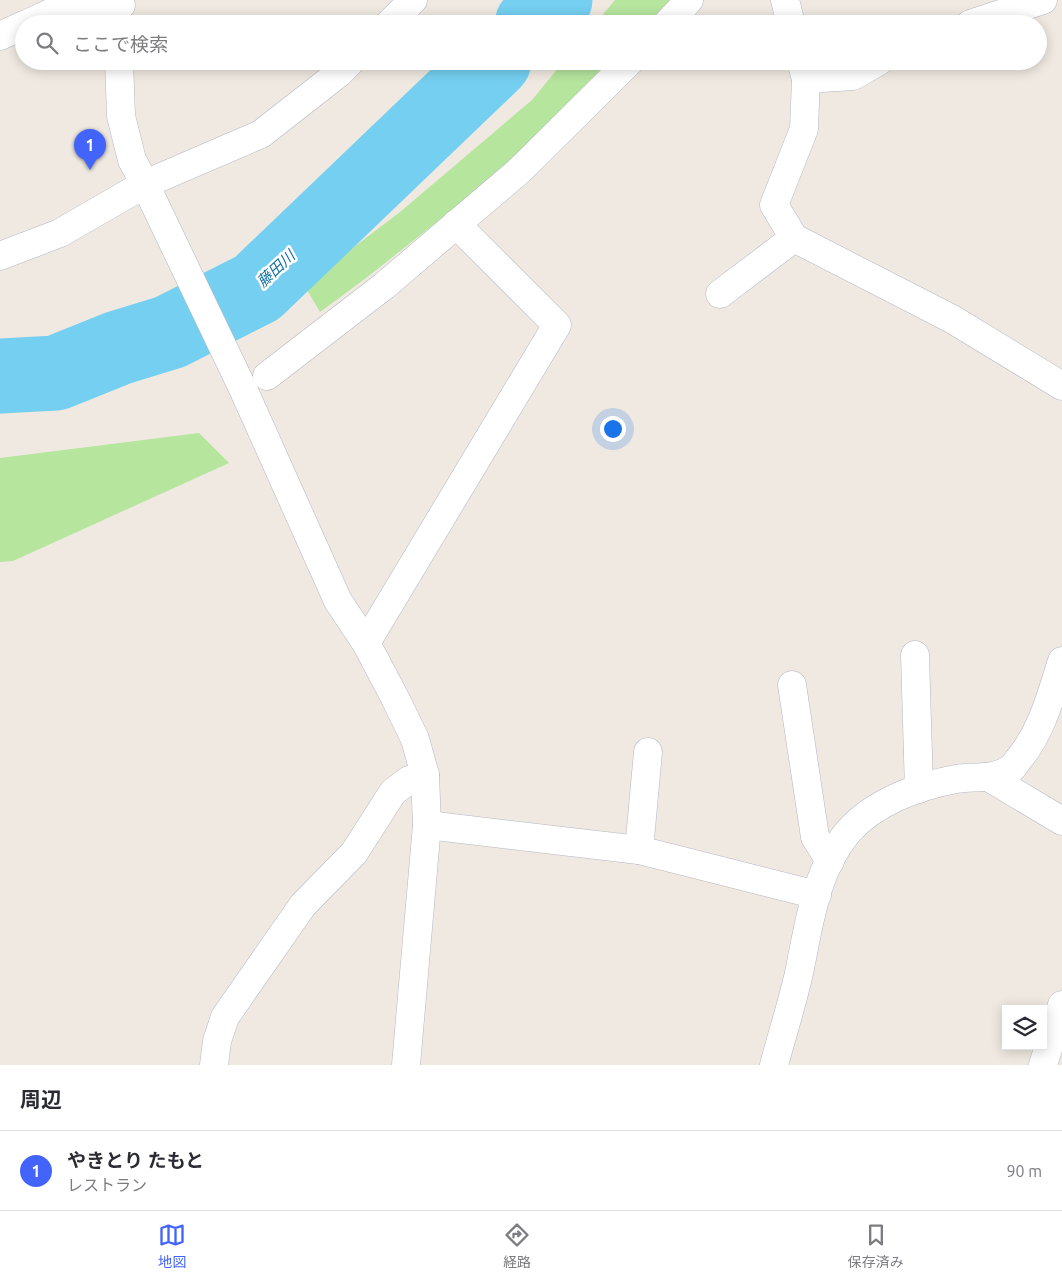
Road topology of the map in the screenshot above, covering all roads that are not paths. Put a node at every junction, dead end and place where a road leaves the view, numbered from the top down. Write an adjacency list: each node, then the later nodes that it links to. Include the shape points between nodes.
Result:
1 (414, 0): 7 (street)
2 (689, 0): 8 (street)
3 (785, 0): 9 (street)
4 (1043, 0): 10 (street)
5 (120, 10): 6 (street, via 69,4)
6 (45, 15)
7 (398, 15)
8 (675, 15)
9 (789, 15)
10 (997, 15)
11 (15, 29): 12 (street)
12 (0, 36)
13 (119, 70): 18 (street, via 120,116 132,160)
14 (343, 70): 18 (street, via 261,134)
15 (621, 70): 19 (street, via 520,170)
16 (804, 70): 17 (street, via 853,76); 20 (street, via 804,129 774,205)
17 (863, 70)
18 (145, 184): 21 (street, via 60,233); 25 (street, via 244,390 338,601)
19 (456, 224): 23 (street, via 384,286); 25 (street, via 557,325)
20 (794, 238): 22 (street); 24 (street, via 952,318)
21 (0, 256)
22 (720, 294)
23 (267, 376)
24 (1062, 386)
25 (366, 643): 30 (street, via 415,740)
26 (915, 655): 32 (street)
27 (1062, 660): 31 (street, via 1042,723 1024,754 1011,768)
28 (792, 686): 36 (street, via 815,837)
29 (648, 752): 35 (street)
30 (425, 776): 34 (street); 39 (street, via 409,780 393,792 354,853 303,905 225,1017)
31 (990, 778): 32 (street, via 957,779); 33 (street)
32 (919, 789): 36 (street, via 880,806 857,823)
33 (1062, 821)
34 (427, 825): 35 (street); 40 (street)
35 (639, 850): 37 (street)
36 (830, 861): 37 (street)
37 (816, 894): 41 (street)
38 (1062, 1005): 42 (street)
39 (214, 1065)
40 (406, 1065)
41 (774, 1065)
42 (1043, 1065)

